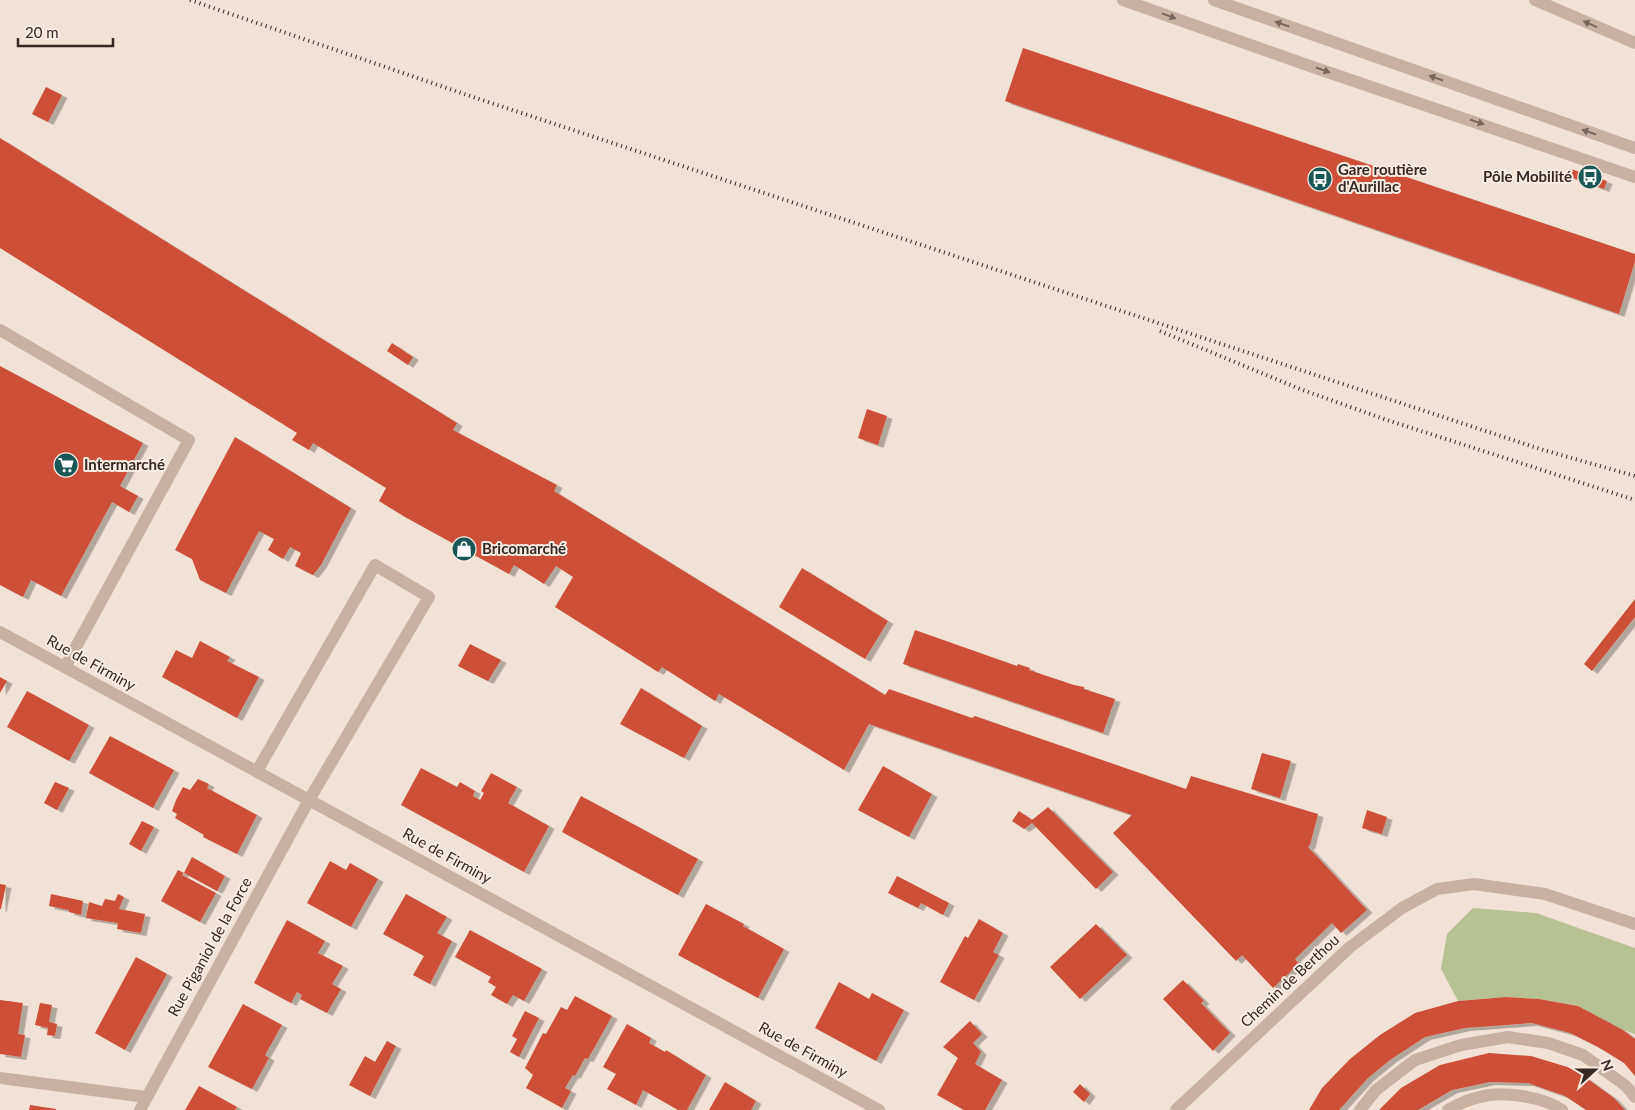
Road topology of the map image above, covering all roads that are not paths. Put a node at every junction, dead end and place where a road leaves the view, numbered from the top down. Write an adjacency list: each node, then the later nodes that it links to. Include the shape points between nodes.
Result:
1 (1124, 0): 6 (street, one-way to 6)
2 (1214, 0): 5 (street, one-way to 2)
3 (1535, 0): 4 (street, one-way to 3)
4 (1635, 44)
5 (1635, 148)
6 (1635, 177)
7 (0, 330): 9 (street, via 189,440)
8 (0, 632): 9 (street, Rue de Firminy)
9 (66, 668): 10 (street, Rue de Firminy)
10 (257, 771): 11 (street, Rue de Firminy); 11 (street, Rue Piganiol de la Force, via 375,565 429,597)
11 (309, 800): 15 (street, Rue Piganiol de la Force); 17 (street, Rue de Firminy)
12 (1635, 924): 18 (street, Chemin de Berthou, via 1545,894 1474,884 1436,889 1402,908 1350,947)
13 (0, 1078): 15 (street)
14 (1635, 1097): 19 (street, via 1626,1086 1583,1055 1548,1043 1508,1037 1461,1045 1416,1060 1376,1090)
15 (146, 1098): 16 (street, Rue Piganiol de la Force)
16 (140, 1110)
17 (879, 1110)
18 (1176, 1110)
19 (1360, 1110)
20 (1448, 1110): 21 (street, via 1490,1095 1521,1096 1556,1105)
21 (1562, 1110)

